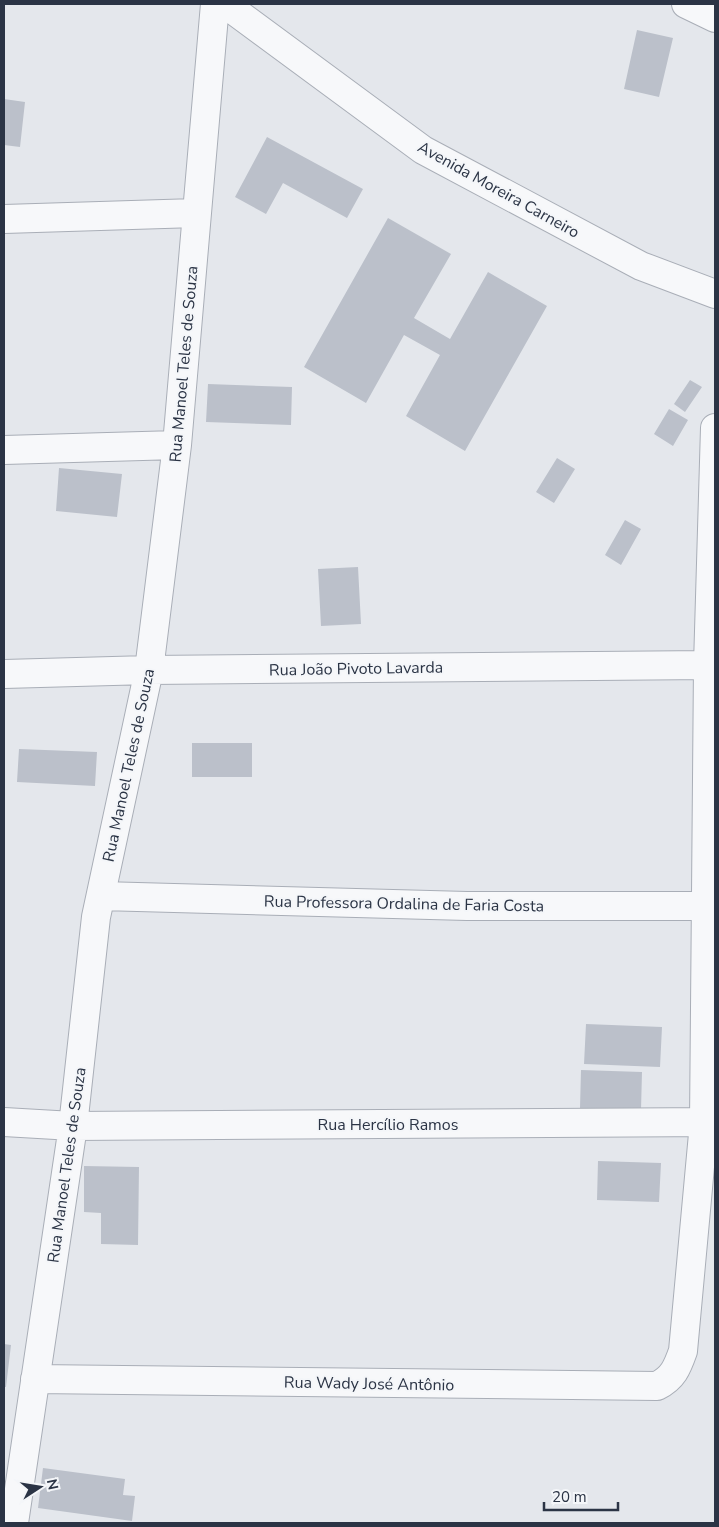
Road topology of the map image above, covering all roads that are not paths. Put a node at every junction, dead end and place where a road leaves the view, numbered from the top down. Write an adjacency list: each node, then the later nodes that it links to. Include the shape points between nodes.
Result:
1 (215, 4): 5 (street, Rua Manoel Teles de Souza)
2 (226, 4): 7 (street, Avenida Moreira Carneiro, via 423,150 641,266)
3 (686, 4): 4 (street)
4 (715, 18)
5 (196, 213): 6 (street); 9 (street, Rua Manoel Teles de Souza)
6 (4, 219)
7 (715, 294)
8 (715, 428): 11 (street, Rua Wady José Antônio)
9 (176, 445): 10 (street); 12 (street, Rua Manoel Teles de Souza)
10 (4, 450)
11 (708, 665): 12 (street, Rua João Pivoto Lavarda); 15 (street, Rua Wady José Antônio)
12 (149, 670): 13 (street, Rua João Pivoto Lavarda); 14 (street, Rua Manoel Teles de Souza)
13 (4, 674)
14 (101, 896): 15 (street, Rua Professora Ordalina de Faria Costa, via 467,906); 18 (street, Rua Manoel Teles de Souza, via 96,916)
15 (707, 906): 17 (street, Rua Wady José Antônio)
16 (4, 1122): 18 (street, Rua Hercílio Ramos)
17 (709, 1123): 18 (street, Rua Hercílio Ramos); 19 (street, Rua Wady José Antônio, via 683,1351 677,1369 668,1380 657,1386)
18 (73, 1126): 19 (street, Rua Manoel Teles de Souza)
19 (35, 1379): 20 (street, Rua Manoel Teles de Souza)
20 (14, 1523)

